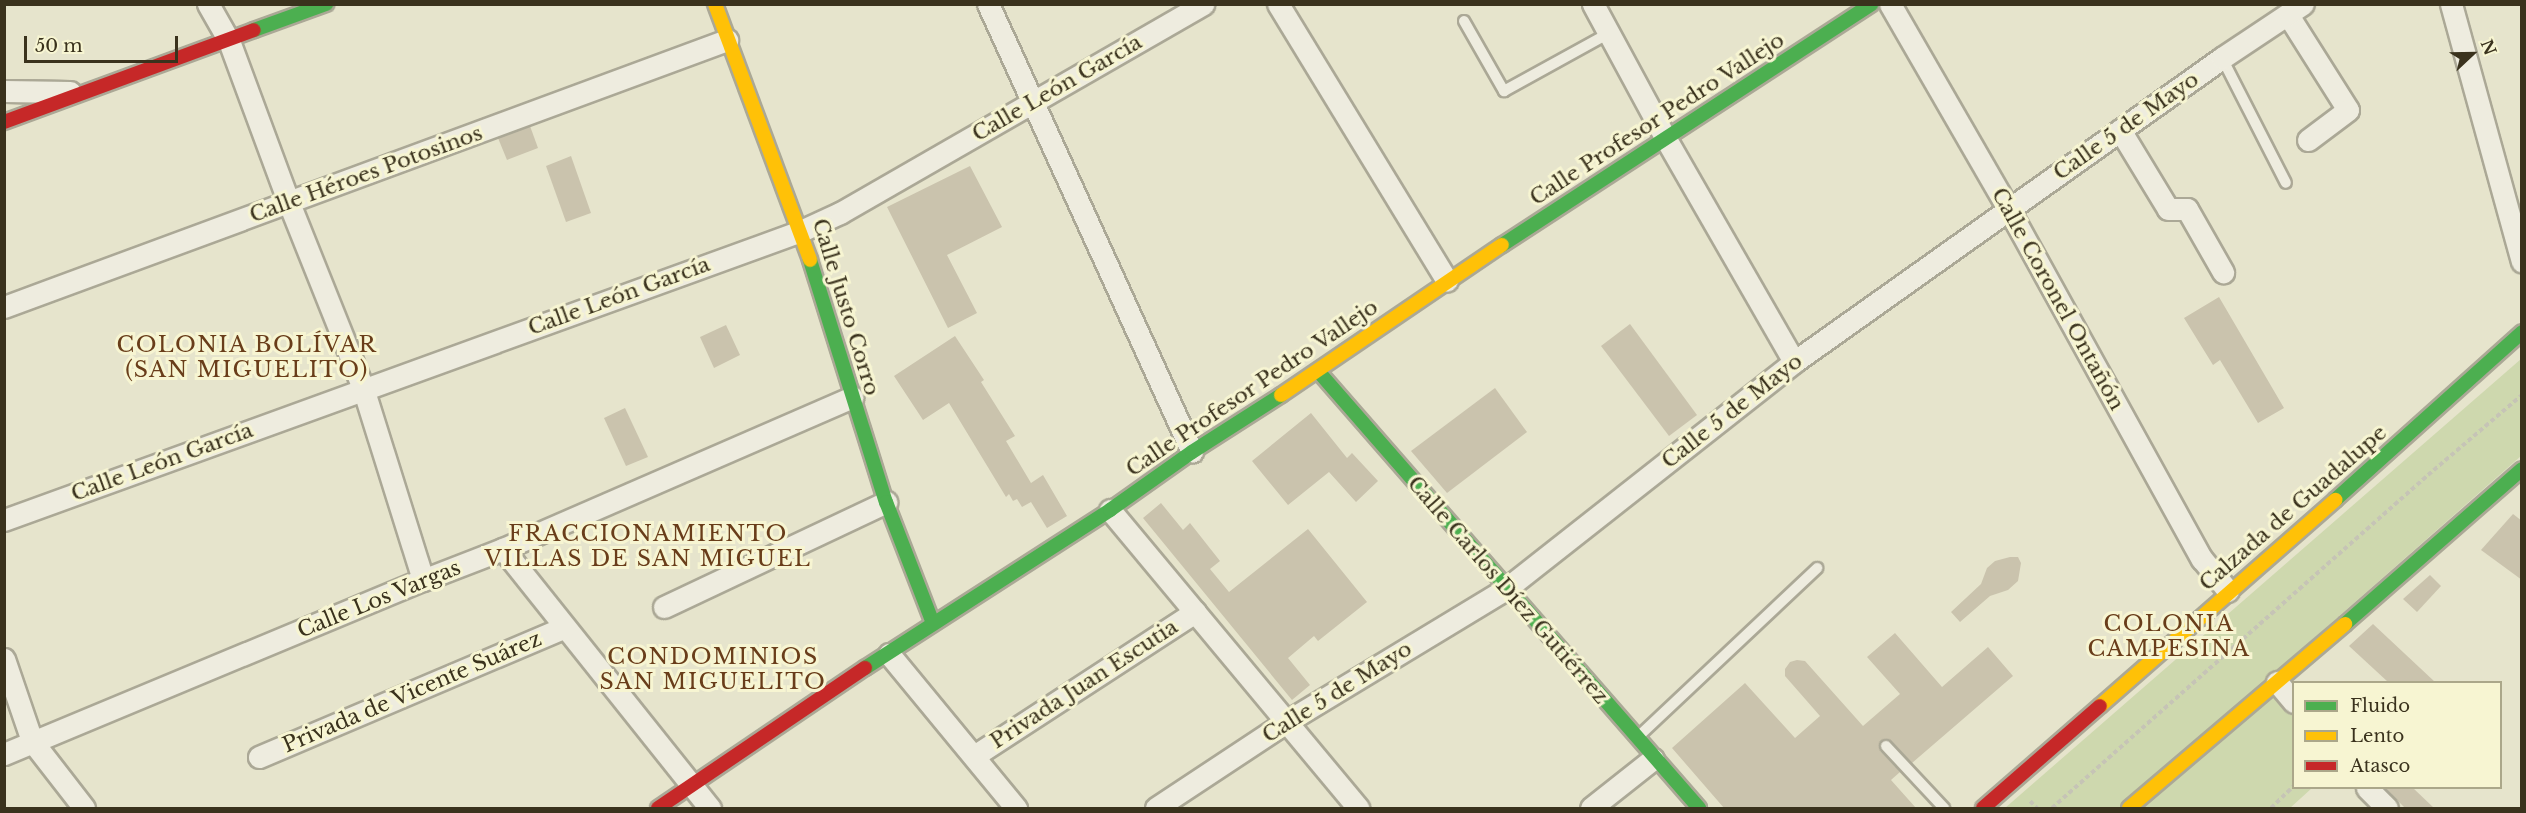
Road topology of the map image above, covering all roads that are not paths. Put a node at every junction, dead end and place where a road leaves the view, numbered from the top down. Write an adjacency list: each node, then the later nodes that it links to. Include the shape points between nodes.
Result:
1 (208, 4): 15 (street)
2 (326, 4): 15 (street)
3 (715, 4): 14 (street, Calle Justo Corro)
4 (988, 4): 19 (street)
5 (1203, 4): 19 (street, Calle León García)
6 (1278, 4): 30 (street)
7 (1593, 4): 13 (street)
8 (1871, 4): 22 (street, Calle Profesor Pedro Vallejo)
9 (1890, 4): 26 (street, Calle Coronel Ontañón)
10 (2451, 4): 28 (street)
11 (2295, 10): 16 (street, Calle 5 de Mayo); 23 (street, via 2348,110)
12 (1464, 21): 13 (lane, via 1504,91)
13 (1609, 33): 22 (street)
14 (727, 40): 25 (street, Calle Héroes Potosinos); 27 (street, Calle Justo Corro)
15 (229, 41): 18 (street); 25 (street)
16 (2222, 58): 21 (street, Calle 5 de Mayo); 24 (lane)
17 (4, 92): 18 (street)
18 (80, 92): 20 (street)
19 (1034, 101): 27 (street, Calle León García, via 840,213); 37 (street)
20 (4, 122)
21 (2120, 130): 26 (street, Calle 5 de Mayo); 29 (street, via 2168,209 2187,209)
22 (1666, 139): 30 (street, Calle Profesor Pedro Vallejo); 33 (street)
23 (2308, 140)
24 (2286, 183)
25 (289, 203): 31 (street, Calle Héroes Potosinos); 35 (street)
26 (2009, 210): 33 (street, Calle 5 de Mayo); 46 (street, Calle Coronel Ontañón, via 2202,559)
27 (801, 231): 35 (street, Calle León García); 36 (street, Calle Justo Corro)
28 (2522, 261)
29 (2223, 272)
30 (1447, 281): 34 (street, Calle Profesor Pedro Vallejo)
31 (4, 307)
32 (2522, 332): 46 (street, Calzada de Guadalupe)
33 (1794, 362): 45 (street, Calle 5 de Mayo)
34 (1318, 371): 37 (street, Calle Profesor Pedro Vallejo); 45 (street, Calle Carlos Díez Gutiérrez)
35 (363, 388): 41 (street, Calle León García); 44 (street)
36 (852, 397): 39 (street, Calle Justo Corro); 42 (street, Calle Los Vargas)
37 (1191, 452): 40 (street, Calle Profesor Pedro Vallejo)
38 (2522, 469): 53 (street)
39 (886, 502): 47 (street); 49 (street, Calle Justo Corro)
40 (1110, 510): 48 (street); 49 (street, Calle Profesor Pedro Vallejo)
41 (4, 520)
42 (503, 549): 44 (street, Calle Los Vargas); 50 (street)
43 (1817, 568): 56 (lane)
44 (423, 580): 57 (street, Calle Los Vargas)
45 (1507, 588): 55 (street, Calle 5 de Mayo); 56 (street, Calle Carlos Díez Gutiérrez)
46 (2228, 591): 74 (street, Calzada de Guadalupe)
47 (664, 607)
48 (1195, 612): 55 (street); 60 (street, Privada Juan Escutia)
49 (933, 623): 51 (street, Calle Profesor Pedro Vallejo)
50 (566, 627): 61 (street, Privada de Vicente Suárez); 63 (street)
51 (889, 654): 60 (street); 63 (street, Calle Profesor Pedro Vallejo)
52 (4, 659): 57 (street)
53 (2277, 682): 54 (street); 75 (street)
54 (2292, 700)
55 (1286, 722): 69 (street, Calle 5 de Mayo); 70 (street)
56 (1636, 738): 62 (street, Calle Carlos Díez Gutiérrez)
57 (32, 741): 59 (street, Calle Los Vargas); 65 (street)
58 (1886, 746): 73 (lane)
59 (4, 754)
60 (974, 756): 68 (street)
61 (259, 757)
62 (1653, 759): 71 (street); 72 (street, Calle Carlos Díez Gutiérrez)
63 (692, 786): 66 (street, Calle Profesor Pedro Vallejo); 67 (street)
64 (2368, 789): 76 (street)
65 (84, 808)
66 (658, 808)
67 (710, 808)
68 (1016, 808)
69 (1156, 808)
70 (1358, 808)
71 (1591, 808)
72 (1699, 808)
73 (1944, 808)
74 (1983, 808)
75 (2129, 808)
76 (2387, 808)

